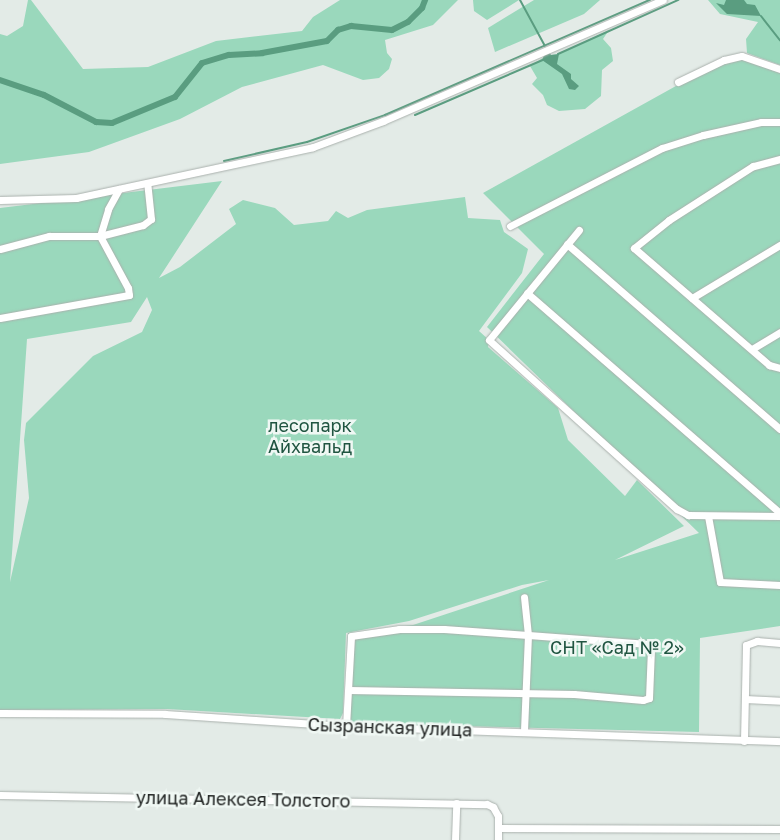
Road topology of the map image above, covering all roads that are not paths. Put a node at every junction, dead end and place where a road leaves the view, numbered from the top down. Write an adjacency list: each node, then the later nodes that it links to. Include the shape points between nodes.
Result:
1 (663, 0): 6 (street, via 383,121 314,147)
2 (780, 69): 3 (street, via 742,56 724,60)
3 (678, 82)
4 (780, 122): 9 (street, via 761,122 703,134 662,148)
5 (780, 159): 16 (street, via 752,166 669,220 634,248)
6 (147, 183): 7 (street); 11 (street, via 151,219 143,225)
7 (119, 189): 8 (street, via 76,198); 11 (street)
8 (0, 200)
9 (510, 226)
10 (579, 230): 12 (street)
11 (100, 236): 14 (street, via 49,236); 17 (street, via 128,288 129,296)
12 (567, 244): 15 (street); 21 (street)
13 (780, 245): 16 (street)
14 (0, 248)
15 (527, 293): 22 (street); 23 (street, via 489,340 677,510 688,515)
16 (692, 298): 19 (street)
17 (0, 318)
18 (780, 332): 19 (street)
19 (752, 350): 20 (street, via 769,365)
20 (780, 368)
21 (780, 429)
22 (780, 515): 23 (street)
23 (708, 516): 24 (street, via 720,582)
24 (780, 585)
25 (524, 597): 26 (street)
26 (528, 635): 28 (street, via 418,629 362,632 351,636 349,642); 29 (street); 29 (street, via 648,644 651,649 649,694 643,700)
27 (780, 643): 30 (street, via 747,643)
28 (349, 690): 29 (street); 33 (street)
29 (525, 694): 34 (street)
30 (745, 700): 31 (street); 35 (street)
31 (780, 701)
32 (0, 713): 33 (street, Сызранская улица, via 165,714)
33 (346, 726): 34 (street, Сызранская улица)
34 (524, 732): 35 (street, Сызранская улица)
35 (744, 741): 36 (street, Сызранская улица)
36 (780, 741)
37 (0, 796): 38 (street, улица Алексея Толстого)
38 (456, 803): 39 (street, улица Алексея Толстого, via 494,807); 41 (street)
39 (498, 828): 40 (street); 42 (street)
40 (780, 829)
41 (455, 840)
42 (498, 840)

